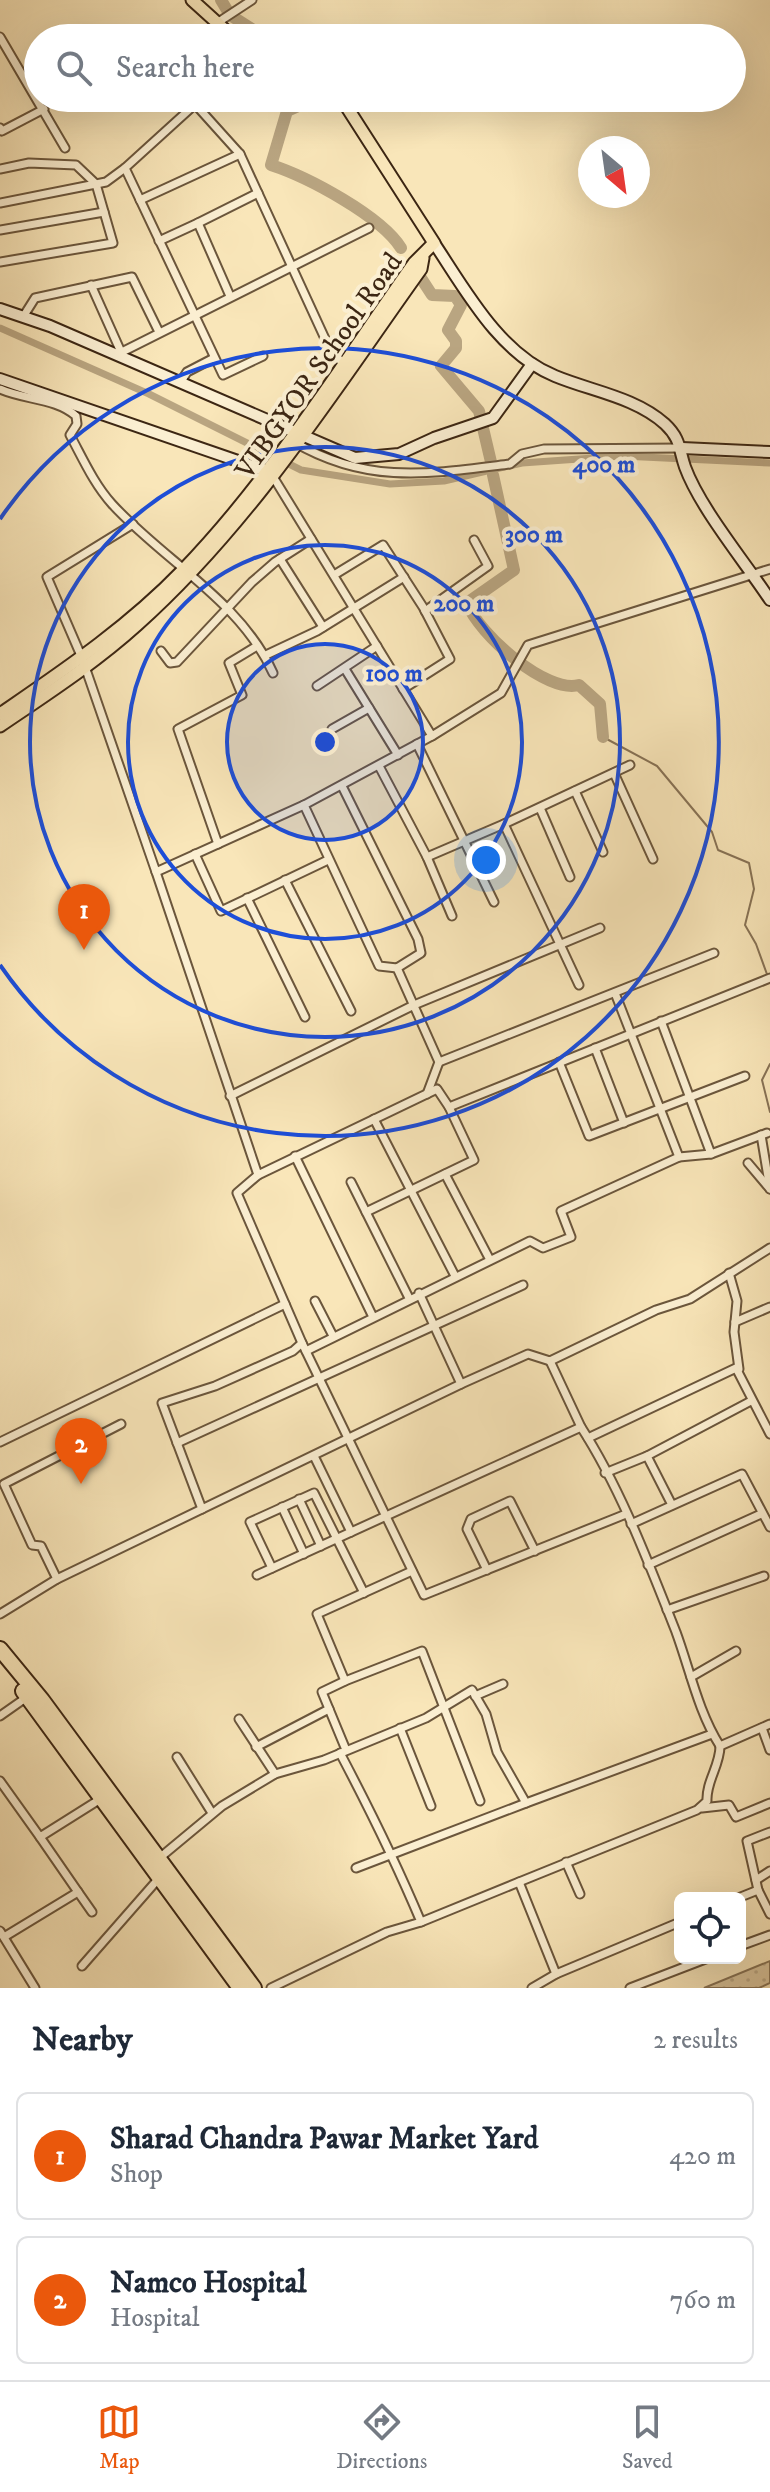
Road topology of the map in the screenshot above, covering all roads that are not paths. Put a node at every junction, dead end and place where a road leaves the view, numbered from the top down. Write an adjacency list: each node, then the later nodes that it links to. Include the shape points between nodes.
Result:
1 (192, 0): 3 (main road)
2 (249, 2): 3 (street)
3 (216, 24)
4 (0, 37): 5 (street)
5 (24, 76)
6 (38, 112): 11 (street)
7 (46, 112): 12 (street)
8 (187, 112): 14 (street)
9 (208, 112): 13 (street)
10 (350, 112): 25 (main road)
11 (0, 128)
12 (65, 148)
13 (240, 154): 17 (street); 18 (street)
14 (125, 168): 16 (street); 18 (street)
15 (0, 169): 16 (street, via 29,163 76,165)
16 (96, 184): 19 (street); 20 (street)
17 (258, 193): 21 (street); 27 (street)
18 (140, 200): 24 (street)
19 (0, 203)
20 (104, 212): 23 (street); 26 (street, via 113,243)
21 (198, 223): 24 (street); 29 (street)
22 (369, 228): 27 (street)
23 (0, 230)
24 (159, 241): 31 (street)
25 (434, 243): 37 (street, via 487,320); 38 (main road, VIBGYOR School Road, via 414,263)
26 (0, 262)
27 (291, 266): 29 (street); 38 (street, via 327,343)
28 (91, 285): 32 (street, via 35,298); 33 (street, via 134,278); 34 (street)
29 (230, 296): 31 (street)
30 (0, 309): 32 (street)
31 (193, 314): 33 (street); 36 (street)
32 (23, 317): 34 (street)
33 (159, 332): 34 (street)
34 (119, 354): 40 (street)
35 (263, 356): 36 (street, via 223,375)
36 (214, 358): 40 (street, via 187,372)
37 (532, 364): 42 (street, via 493,418 399,454 370,459); 43 (street, via 641,407 664,423)
38 (345, 368): 42 (main road, VIBGYOR School Road)
39 (0, 379): 45 (street)
40 (180, 383): 42 (street)
41 (0, 389): 46 (street, via 60,404 76,416 70,435 84,462)
42 (294, 440): 43 (street, via 348,469 374,472 510,464 522,454 544,449); 45 (main road, VIBGYOR School Road)
43 (683, 450): 44 (street); 52 (street, via 684,465)
44 (770, 452)
45 (274, 469): 47 (street); 51 (main road, VIBGYOR School Road)
46 (133, 524): 51 (street); 64 (street, via 47,577)
47 (311, 539): 49 (street); 53 (street)
48 (474, 540): 58 (street, via 488,566)
49 (280, 559): 56 (street); 59 (street)
50 (770, 569): 52 (street)
51 (187, 571): 56 (street); 64 (main road, VIBGYOR School Road)
52 (753, 574): 55 (street); 73 (street, via 538,640 519,656 501,693)
53 (334, 575): 54 (street, via 383,545); 57 (street)
54 (404, 577): 57 (street); 58 (street)
55 (770, 600)
56 (226, 607): 60 (street); 62 (street, via 177,662 170,663)
57 (355, 609): 59 (street); 61 (street)
58 (425, 611): 68 (street, via 450,659)
59 (323, 627): 63 (street)
60 (257, 646): 63 (street); 85 (street, via 229,663 242,695 178,729)
61 (377, 646): 65 (street); 68 (street)
62 (161, 651)
63 (266, 655): 66 (street)
64 (84, 663): 70 (main road, VIBGYOR School Road); 71 (main road, VIBGYOR School Road); 91 (street)
65 (345, 669): 67 (street); 69 (street)
66 (273, 673)
67 (317, 686)
68 (403, 689): 73 (street)
69 (369, 708): 72 (street); 75 (street)
70 (0, 714)
71 (0, 726)
72 (332, 729)
73 (432, 736): 74 (street)
74 (417, 744): 75 (street); 84 (street)
75 (398, 755): 77 (street)
76 (630, 765): 78 (street)
77 (379, 766): 79 (street); 88 (street)
78 (614, 773): 80 (street); 89 (street)
79 (342, 786): 81 (street); 100 (street, via 418,939 421,953)
80 (575, 791): 82 (street); 86 (street)
81 (304, 805): 85 (street); 90 (street)
82 (540, 808): 83 (street); 92 (street)
83 (504, 824): 84 (street); 98 (street)
84 (466, 840): 88 (street); 95 (street)
85 (218, 844): 87 (street)
86 (603, 852)
87 (195, 854): 91 (street); 94 (street, via 221,911)
88 (427, 857): 96 (street)
89 (653, 859)
90 (328, 860): 93 (street); 100 (street, via 379,966)
91 (156, 872): 114 (street)
92 (570, 877)
93 (285, 880): 94 (street); 105 (street)
94 (247, 898): 106 (street)
95 (494, 902)
96 (452, 916)
97 (600, 928): 98 (street)
98 (560, 946): 102 (street); 104 (street)
99 (714, 953): 103 (street)
100 (397, 968): 104 (street)
101 (770, 978): 107 (street)
102 (579, 985)
103 (615, 993): 108 (street); 110 (street)
104 (414, 1005): 110 (street); 114 (street)
105 (351, 1011)
106 (305, 1017)
107 (661, 1021): 108 (street); 115 (street)
108 (633, 1032): 109 (street); 117 (street)
109 (595, 1048): 111 (street); 119 (street)
110 (439, 1062): 113 (street)
111 (559, 1062): 116 (street); 119 (street, via 589,1136)
112 (745, 1076): 115 (street)
113 (427, 1094): 116 (street, via 437,1089); 118 (street)
114 (230, 1096): 125 (street)
115 (691, 1099): 117 (street); 120 (street)
116 (449, 1107): 124 (street, via 474,1160)
117 (661, 1110): 119 (street); 122 (street)
118 (374, 1119): 121 (street); 128 (street)
119 (624, 1123)
120 (711, 1154): 122 (street); 127 (street, via 764,1134)
121 (295, 1156): 125 (street); 140 (street)
122 (679, 1157): 131 (street, via 561,1211 571,1237 543,1248 530,1241)
123 (748, 1163): 127 (street)
124 (445, 1174): 128 (street); 131 (street)
125 (258, 1175): 138 (street, via 237,1193)
126 (351, 1182): 129 (street)
127 (770, 1189)
128 (411, 1191): 129 (street); 133 (street)
129 (366, 1212): 136 (street)
130 (770, 1248): 132 (street)
131 (490, 1260): 133 (street)
132 (729, 1273): 141 (street, via 737,1301); 145 (street, via 690,1299)
133 (455, 1276): 135 (street)
134 (523, 1285): 142 (street)
135 (419, 1293): 136 (street); 142 (street)
136 (409, 1298): 140 (street)
137 (315, 1301): 143 (street)
138 (285, 1304): 144 (street); 155 (street)
139 (769, 1311): 141 (street)
140 (372, 1315): 143 (street)
141 (735, 1322): 146 (street)
142 (434, 1327): 147 (street); 148 (street)
143 (333, 1336): 144 (street)
144 (304, 1347): 147 (street); 156 (street, via 162,1403)
145 (550, 1361): 148 (street, via 528,1354); 151 (street)
146 (739, 1370): 149 (street); 154 (street)
147 (321, 1380): 153 (street); 156 (street)
148 (461, 1384): 153 (street)
149 (751, 1401): 152 (street); 158 (street)
150 (121, 1424): 180 (street, via 4,1484 32,1545 41,1546)
151 (581, 1427): 154 (street); 166 (street)
152 (770, 1434)
153 (349, 1438): 157 (street); 166 (street)
154 (588, 1438): 159 (street)
155 (0, 1442)
156 (177, 1443): 163 (street)
157 (314, 1456): 163 (street); 169 (street)
158 (647, 1456): 159 (street); 161 (street)
159 (605, 1473): 164 (street)
160 (299, 1499): 162 (street); 170 (street, via 314,1493); 171 (street)
161 (672, 1505): 165 (street, via 742,1474); 167 (street)
162 (282, 1507): 173 (street); 175 (street, via 250,1522)
163 (202, 1509): 180 (street)
164 (626, 1514): 167 (street); 172 (street)
165 (761, 1514): 168 (street); 174 (street)
166 (386, 1516): 169 (street); 177 (street)
167 (631, 1524): 174 (street)
168 (770, 1527)
169 (351, 1532): 170 (street)
170 (338, 1538): 171 (street); 181 (street)
171 (321, 1546): 173 (street)
172 (535, 1551): 176 (street); 176 (street, via 510,1501 471,1519 467,1529)
173 (304, 1554): 175 (street)
174 (648, 1565): 182 (street)
175 (272, 1568): 178 (street)
176 (487, 1570): 177 (street, via 424,1595)
177 (412, 1571): 181 (street)
178 (257, 1575)
179 (764, 1576): 182 (street)
180 (57, 1579): 183 (street)
181 (364, 1593): 188 (street, via 317,1614)
182 (667, 1610): 187 (street)
183 (0, 1614)
184 (0, 1649): 186 (highway)
185 (736, 1651): 187 (street)
186 (6, 1666): 191 (highway); 217 (highway)
187 (691, 1677): 198 (street)
188 (345, 1681): 192 (street, via 422,1651); 193 (street, via 322,1692)
189 (503, 1684): 190 (street)
190 (475, 1696): 192 (street, via 472,1690); 208 (street, via 497,1752)
191 (27, 1697): 194 (street); 206 (highway)
192 (443, 1707): 197 (street); 207 (street)
193 (329, 1709): 200 (street); 202 (street)
194 (0, 1716)
195 (239, 1719): 200 (street)
196 (766, 1726): 199 (street); 201 (street)
197 (400, 1728): 202 (street); 210 (street)
198 (712, 1734): 199 (street); 208 (street)
199 (720, 1746): 211 (street, via 706,1786 707,1801)
200 (256, 1747): 204 (street)
201 (770, 1750)
202 (343, 1751): 204 (street); 215 (street, via 367,1812)
203 (177, 1757): 212 (street)
204 (275, 1774): 212 (street)
205 (0, 1781): 214 (street)
206 (102, 1798): 214 (street); 217 (highway)
207 (480, 1801)
208 (526, 1803): 215 (street)
209 (770, 1803): 211 (street, via 736,1817 729,1805)
210 (431, 1806)
211 (699, 1808): 216 (street)
212 (212, 1813): 217 (street)
213 (770, 1832): 220 (street, via 747,1841)
214 (40, 1837): 223 (street)
215 (393, 1855): 218 (street); 228 (street)
216 (566, 1862): 221 (street); 224 (street)
217 (159, 1868): 234 (street); 237 (highway)
218 (356, 1868)
219 (770, 1871): 220 (street)
220 (756, 1880): 222 (street)
221 (519, 1882): 228 (street); 235 (street)
222 (758, 1890): 225 (street); 227 (street)
223 (78, 1892): 226 (street); 230 (street)
224 (580, 1894)
225 (746, 1895)
226 (92, 1912)
227 (770, 1914)
228 (421, 1922): 238 (street, via 387,1932)
229 (674, 1925): 235 (street)
230 (2, 1934): 236 (street)
231 (770, 1935): 232 (street)
232 (746, 1944)
233 (692, 1964): 240 (street)
234 (82, 1966)
235 (556, 1974): 239 (street)
236 (33, 1987)
237 (247, 1987)
238 (271, 1988)
239 (532, 1988)
240 (630, 1988)

